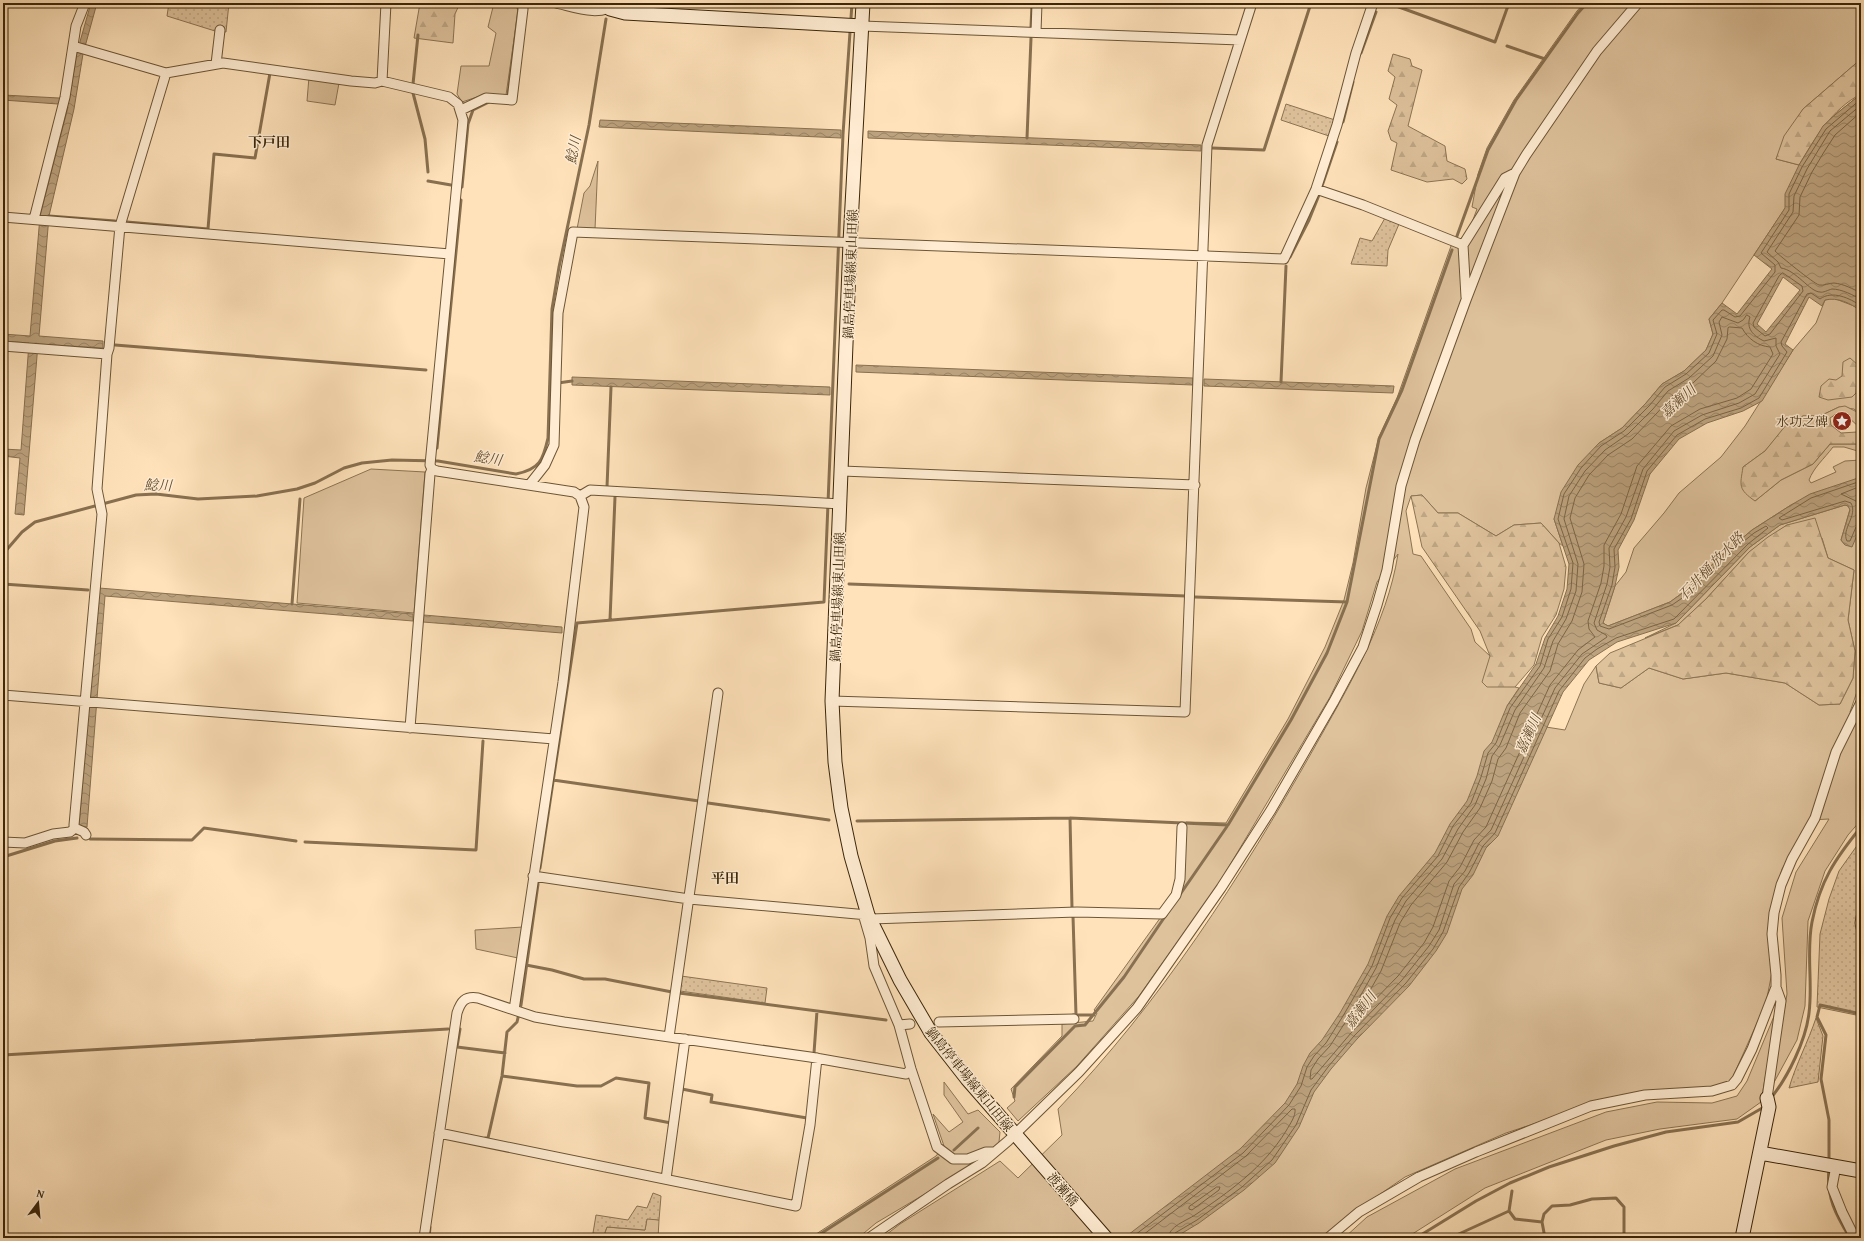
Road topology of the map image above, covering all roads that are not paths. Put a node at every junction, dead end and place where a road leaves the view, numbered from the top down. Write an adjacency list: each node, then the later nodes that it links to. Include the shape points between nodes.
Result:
1 (85, 3): 15 (street, via 76,26)
2 (386, 3): 18 (street)
3 (522, 3): 19 (street, via 512,100 486,98)
4 (556, 3): 10 (street, via 597,11)
5 (863, 3): 11 (main road, 鍋島停車場線東山田線)
6 (1037, 3): 13 (street)
7 (1252, 3): 14 (street)
8 (1372, 3): 21 (street, via 1338,125)
9 (1638, 3): 20 (street, via 1597,51)
10 (610, 5): 11 (main road, via 625,13)
11 (862, 26): 13 (street); 25 (main road, 鍋島停車場線東山田線)
12 (220, 30): 16 (street)
13 (1036, 32): 14 (street)
14 (1240, 40): 28 (street, via 1207,145)
15 (73, 46): 17 (street); 23 (street, via 65,97)
16 (216, 64): 17 (street); 18 (street, via 369,83)
17 (166, 73): 24 (street)
18 (382, 81): 19 (street, via 449,97)
19 (461, 110): 27 (street, via 463,120)
20 (1516, 173): 26 (street, via 1505,178); 29 (street)
21 (1316, 189): 26 (street); 28 (street, via 1284,259)
22 (3, 217): 23 (street)
23 (35, 219): 24 (street)
24 (120, 226): 27 (street); 31 (street)
25 (843, 242): 28 (street); 33 (main road, 鍋島停車場線東山田線); 34 (street, via 573,232 558,313 554,445 545,465)
26 (1463, 245): 29 (street)
27 (450, 254): 32 (street)
28 (1203, 256): 35 (street)
29 (1466, 300): 66 (street, via 1401,486 1377,605 1363,646 1333,703 1271,810 1221,888 1137,1008)
30 (3, 346): 31 (street)
31 (107, 354): 41 (street, via 97,495 102,510)
32 (431, 467): 34 (street, via 437,471); 43 (street)
33 (842, 471): 35 (street); 37 (main road, 鍋島停車場線東山田線)
34 (530, 484): 36 (street, via 574,492)
35 (1195, 485): 40 (street, via 1185,712)
36 (580, 496): 37 (street, via 590,490); 44 (street, via 584,507)
37 (832, 503): 40 (main road, 鍋島停車場線東山田線)
38 (718, 693): 50 (street)
39 (3, 695): 41 (street)
40 (832, 700): 51 (main road, 鍋島停車場線東山田線, via 835,762 841,808)
41 (84, 702): 43 (street); 46 (street)
42 (1861, 702): 54 (street, via 1836,752 1815,818 1781,885 1772,934)
43 (410, 728): 44 (street)
44 (554, 739): 49 (street)
45 (1182, 827): 51 (street, via 1180,879 1176,895 1162,914 1077,912)
46 (75, 828): 47 (street); 48 (street, via 70,832 53,834 25,843)
47 (86, 835)
48 (3, 842)
49 (533, 876): 50 (street); 55 (street)
50 (689, 899): 51 (street); 60 (street)
51 (867, 916): 59 (street, via 874,966); 66 (main road, 鍋島停車場線東山田線, via 931,1033)
52 (1861, 918): 53 (street)
53 (1861, 928)
54 (1776, 987): 64 (street, via 1781,1001); 75 (street, via 1752,1049 1738,1079 1732,1085 1712,1091 1645,1094 1591,1106 1419,1177 1359,1212)
55 (518, 1011): 60 (street, via 564,1022); 65 (street, via 470,997 460,1004)
56 (1074, 1019): 57 (street)
57 (939, 1022)
58 (910, 1024): 59 (street)
59 (899, 1025): 63 (street)
60 (669, 1037): 61 (street)
61 (685, 1040): 62 (street); 71 (street)
62 (817, 1058): 63 (street, via 906,1074); 71 (street, via 810,1125 796,1206)
63 (911, 1069): 67 (street, via 937,1147 953,1159 968,1159 986,1152)
64 (1768, 1102): 68 (main road)
65 (439, 1133): 71 (street); 72 (street)
66 (1018, 1137): 67 (street); 74 (main road, 渡瀬橋)
67 (995, 1152): 73 (street)
68 (1760, 1153): 69 (main road); 76 (main road)
69 (1830, 1165): 70 (main road); 77 (street, via 1832,1187)
70 (1861, 1171)
71 (666, 1179)
72 (424, 1238)
73 (869, 1238)
74 (1106, 1238)
75 (1328, 1238)
76 (1742, 1238)
77 (1855, 1238)

